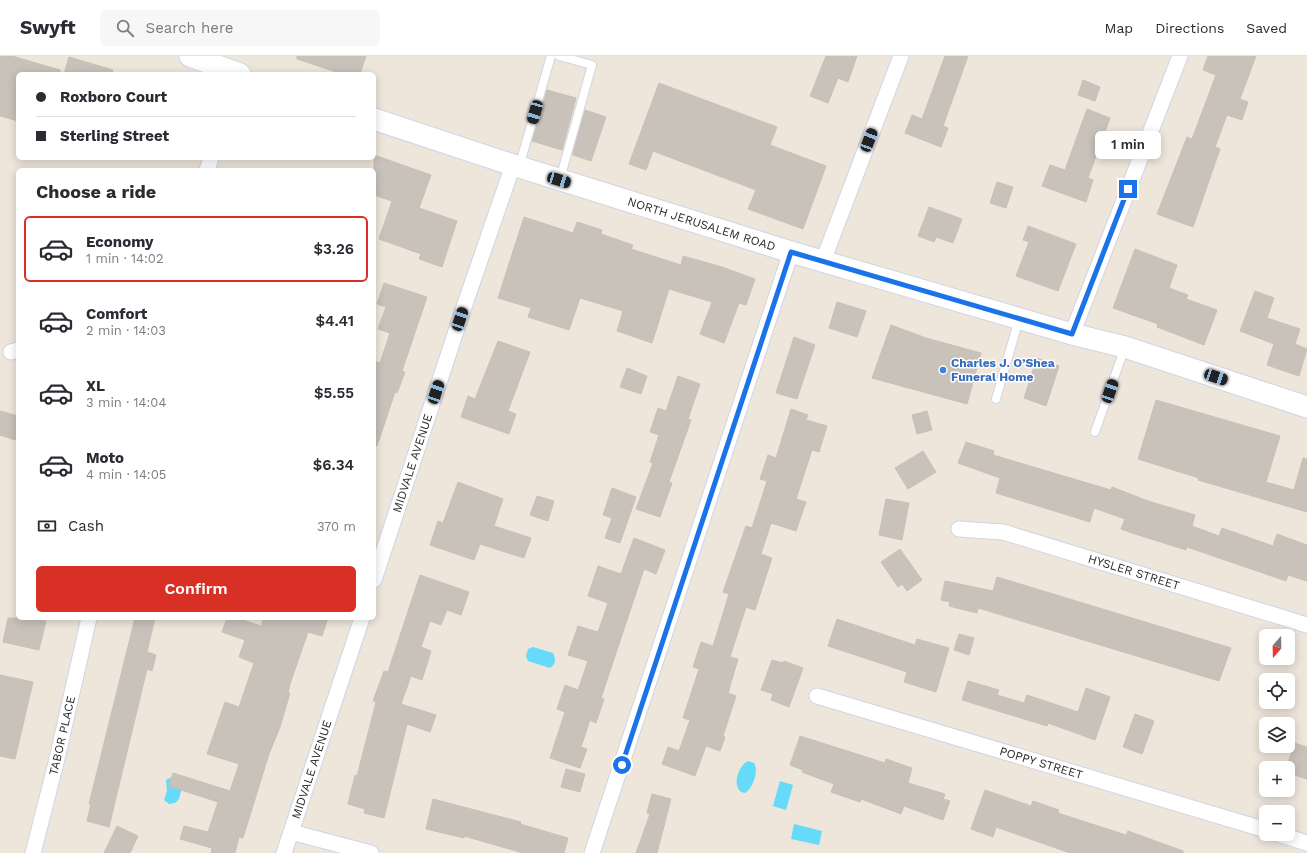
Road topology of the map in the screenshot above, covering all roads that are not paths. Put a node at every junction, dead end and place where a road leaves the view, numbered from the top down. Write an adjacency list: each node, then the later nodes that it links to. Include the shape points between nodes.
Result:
1 (190, 56): 6 (main road)
2 (551, 56): 8 (lane)
3 (559, 56): 9 (lane, via 592,66)
4 (901, 56): 11 (street)
5 (1180, 56): 13 (street)
6 (232, 72)
7 (376, 120): 8 (main road, NORTH JERUSALEM ROAD)
8 (516, 166): 9 (main road, NORTH JERUSALEM ROAD); 19 (street, MIDVALE AVENUE, via 462,312)
9 (559, 180): 10 (main road, NORTH JERUSALEM ROAD)
10 (791, 252): 11 (main road, NORTH JERUSALEM ROAD); 31 (street)
11 (823, 262): 12 (main road, NORTH JERUSALEM ROAD)
12 (1020, 316): 13 (main road, NORTH JERUSALEM ROAD); 15 (lane)
13 (1072, 334): 14 (main road, NORTH JERUSALEM ROAD)
14 (1125, 347): 16 (main road, NORTH JERUSALEM ROAD); 17 (lane)
15 (996, 399)
16 (1307, 407)
17 (1095, 432)
18 (959, 529): 22 (street, HYSLER STREET, via 1003,532)
19 (376, 574)
20 (89, 620): 28 (street, TABOR PLACE)
21 (361, 620): 25 (street, MIDVALE AVENUE)
22 (1307, 625)
23 (817, 696): 24 (street, POPPY STREET)
24 (1259, 828)
25 (291, 832): 29 (street, MIDVALE AVENUE); 30 (street)
26 (1295, 839): 27 (street)
27 (1307, 843)
28 (33, 853)
29 (284, 853)
30 (371, 853)
31 (592, 853)

